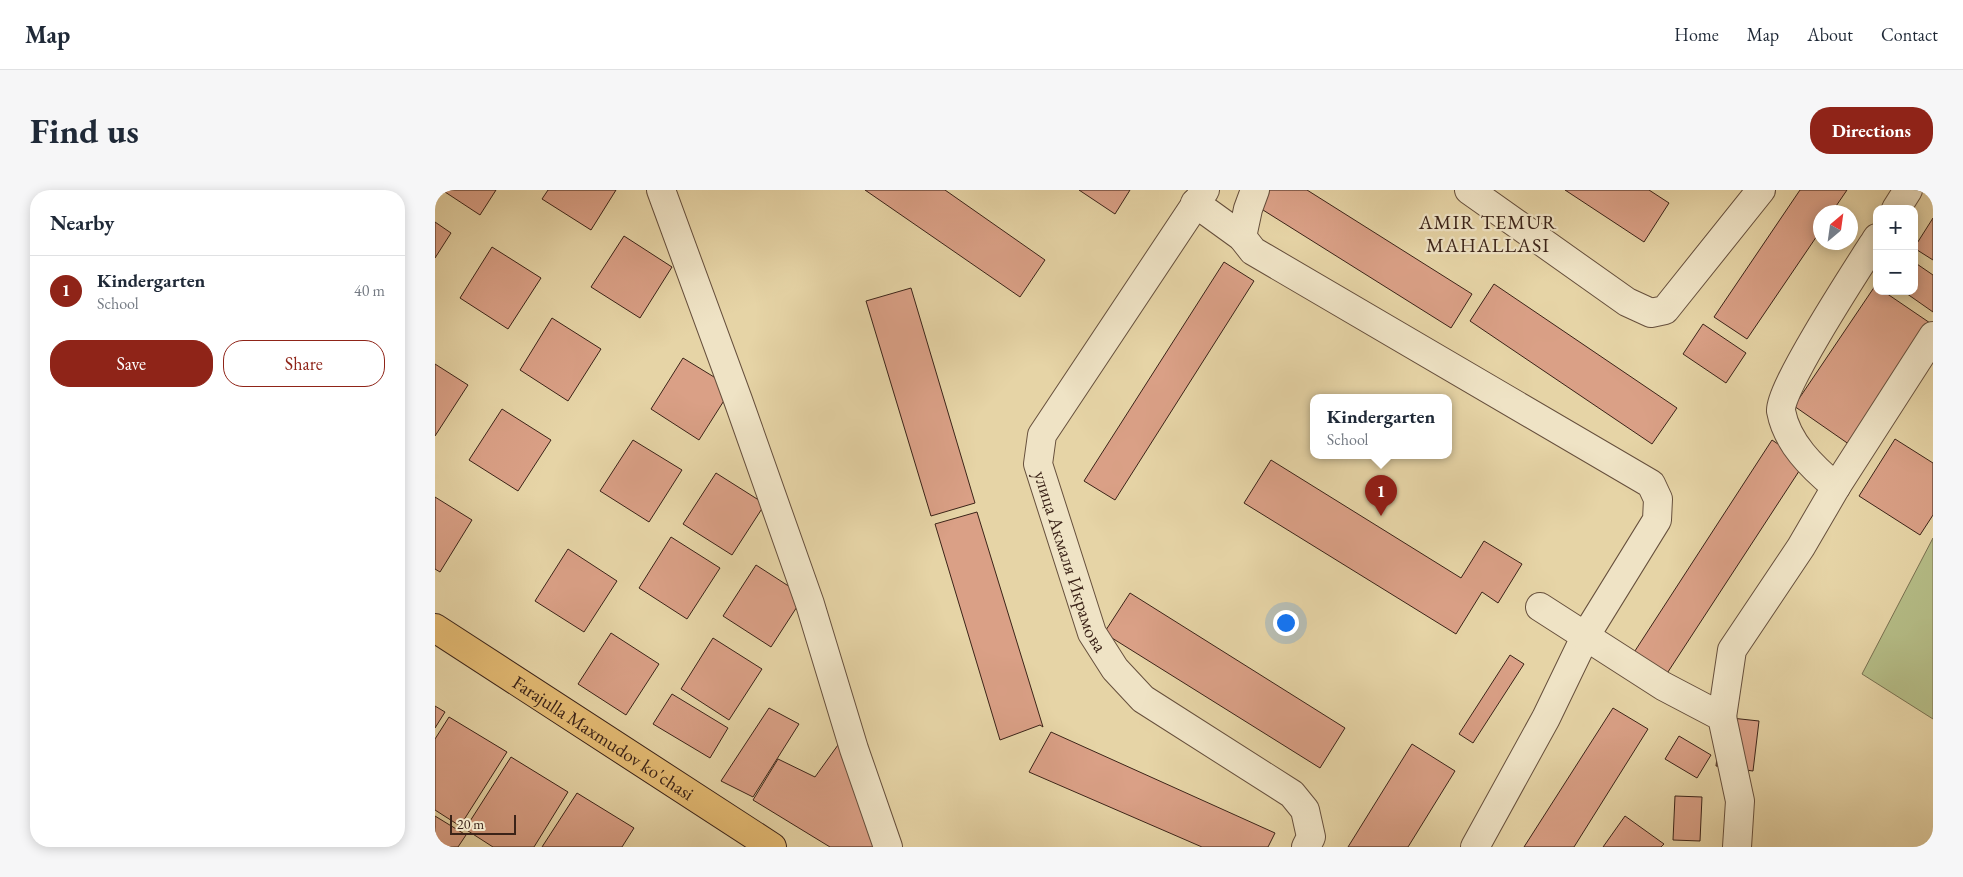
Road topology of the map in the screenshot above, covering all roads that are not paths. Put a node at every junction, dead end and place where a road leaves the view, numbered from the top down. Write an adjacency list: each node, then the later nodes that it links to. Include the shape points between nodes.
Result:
1 (661, 190): 17 (street, via 810,604)
2 (1255, 190): 8 (street)
3 (1469, 190): 4 (street, via 1627,302 1651,313 1665,310)
4 (1760, 190)
5 (1908, 190): 7 (street)
6 (1200, 197): 8 (street); 18 (street, улица Акмаля Икрамова, via 1042,435 1038,464 1092,633 1115,669 1143,699 1292,794 1305,810 1311,837)
7 (1899, 205)
8 (1243, 237): 14 (street, via 1253,252 1651,484 1659,499 1657,520)
9 (1873, 244): 11 (street, via 1787,388 1781,409 1791,438 1814,469)
10 (1933, 336): 11 (street)
11 (1836, 487): 15 (street, via 1733,650)
12 (1540, 607): 14 (street)
13 (435, 628): 16 (main road, Farajulla Maxmudov ko'chasi)
14 (1587, 635): 15 (street, via 1663,686); 19 (street, via 1546,718)
15 (1722, 717): 20 (street, via 1740,802)
16 (771, 847)
17 (888, 847)
18 (1306, 847)
19 (1475, 847)
20 (1737, 847)

